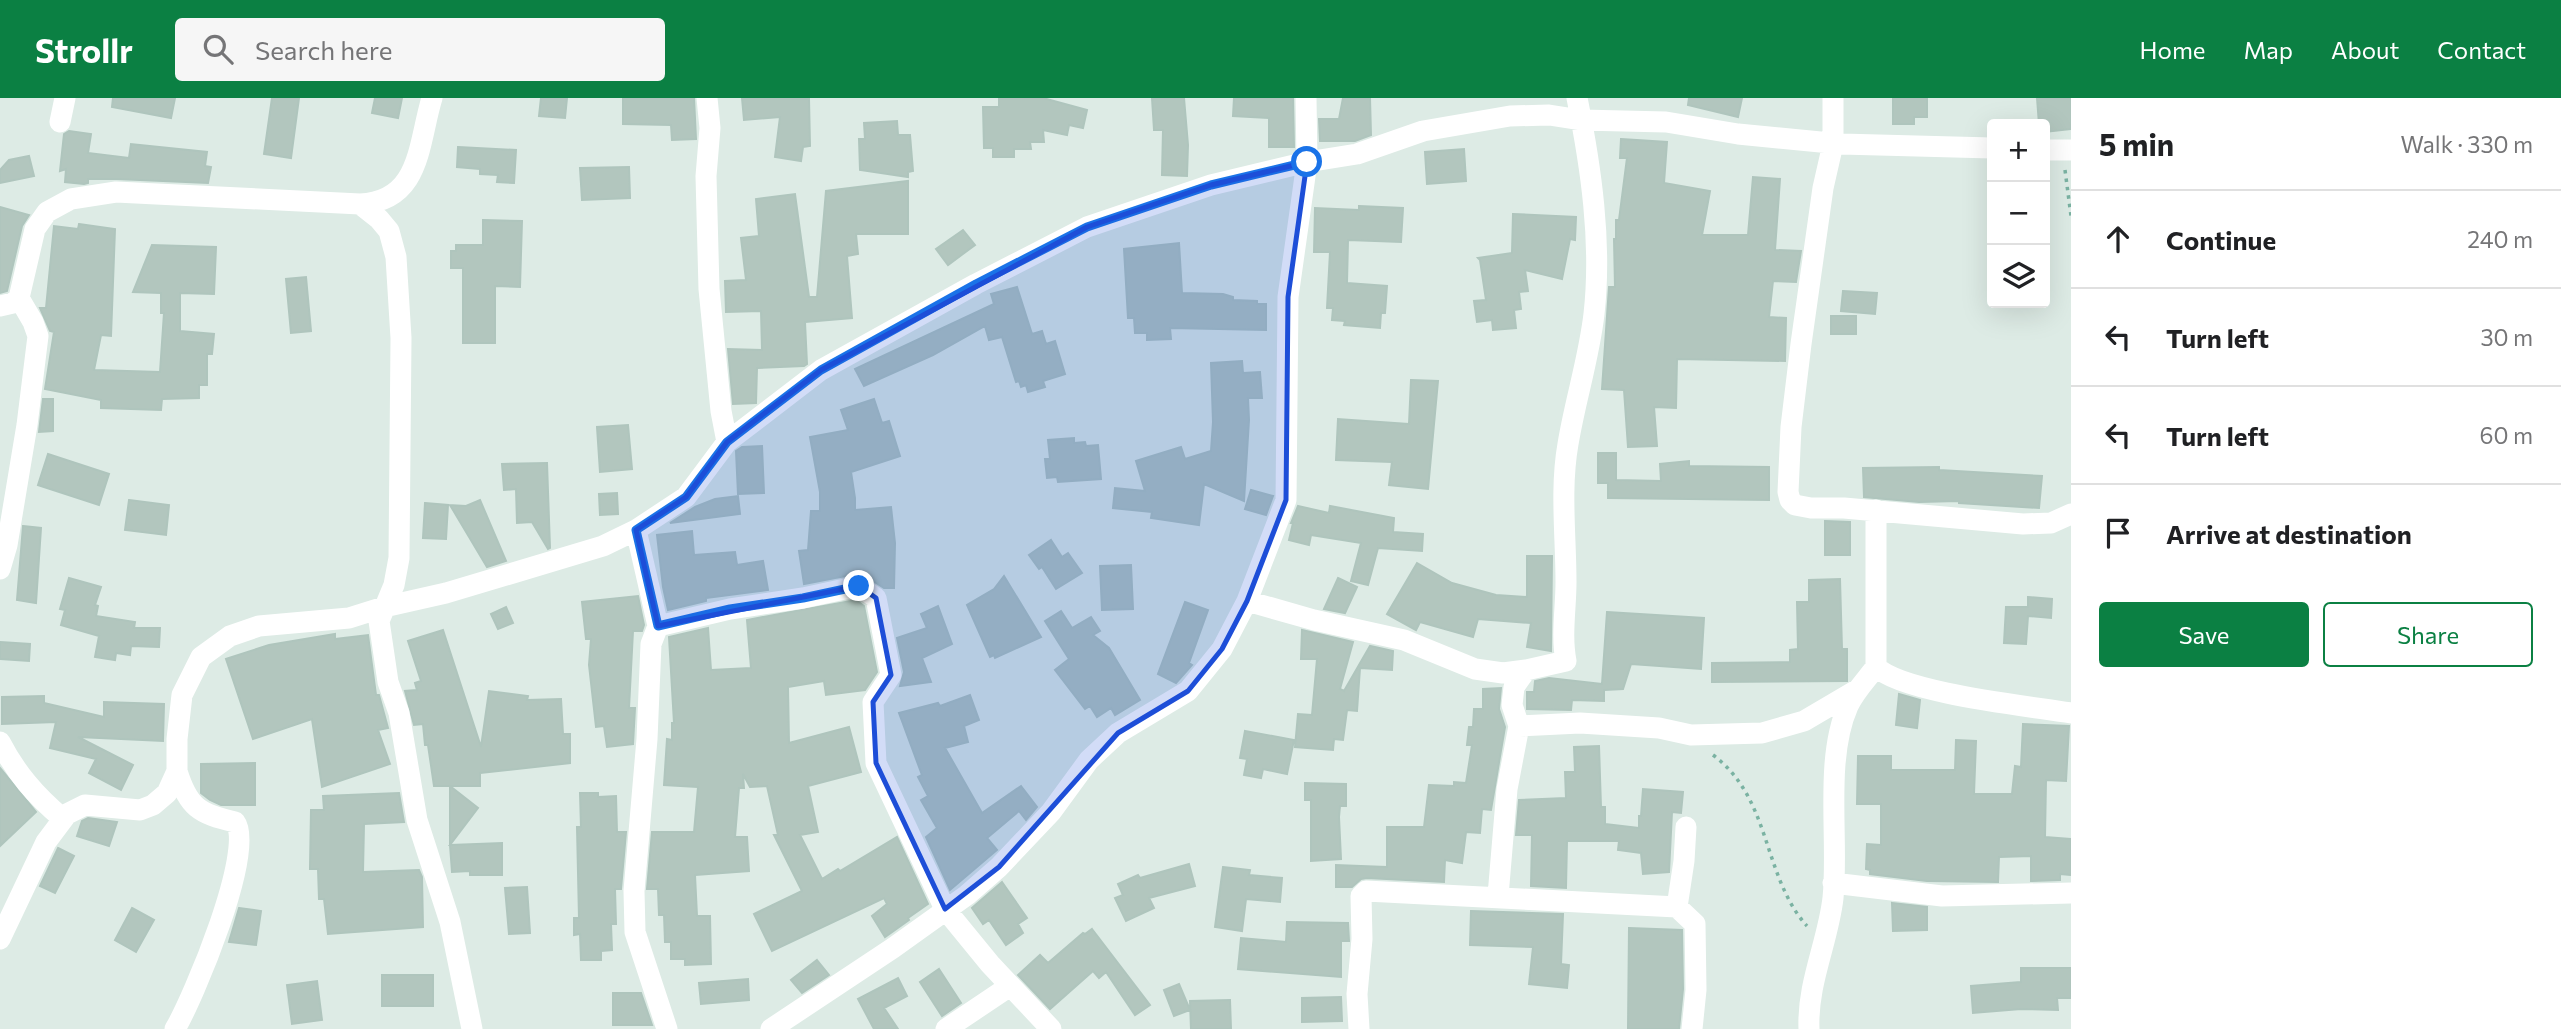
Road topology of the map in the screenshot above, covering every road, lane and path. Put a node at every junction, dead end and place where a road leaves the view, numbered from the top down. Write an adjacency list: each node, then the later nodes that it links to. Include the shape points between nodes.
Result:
1 (65, 98): 8 (street)
2 (432, 98): 13 (street, via 415,165 403,188 386,199)
3 (707, 98): 16 (street, via 709,289)
4 (1306, 98): 12 (street)
5 (1577, 98): 7 (street)
6 (1833, 98): 9 (street)
7 (1581, 120): 9 (street, via 1666,122); 12 (street, via 1549,114 1510,116 1423,131 1357,154); 26 (street, via 1594,209 1597,274 1591,339 1564,469 1566,599 1562,642 1566,661)
8 (60, 122)
9 (1833, 144): 10 (street); 17 (street, via 1801,344 1788,492 1795,505)
10 (1987, 148)
11 (2059, 150): 14 (path)
12 (1307, 162): 16 (street, via 1211,185 1087,227 821,370); 22 (street, via 1288,297 1286,500)
13 (360, 204): 15 (street, via 116,192 71,199 47,212 35,229); 23 (street, via 389,231 396,257 401,338 399,558)
14 (2071, 216)
15 (9, 302): 21 (street, via 33,323 38,336)
16 (727, 442): 20 (street, via 686,497)
17 (1875, 510): 19 (street); 25 (street)
18 (2071, 514): 19 (street)
19 (2061, 524)
20 (636, 530): 23 (street, via 554,562); 24 (street)
21 (0, 569)
22 (1247, 601): 26 (street, via 1391,636 1483,670); 39 (street, via 1222,649 1188,691 1118,733 1089,760 1051,813 999,867)
23 (384, 607): 32 (street, via 349,618 259,626 230,636 201,657 182,695); 44 (street, via 379,621 388,681 417,820 450,922)
24 (658, 626): 39 (street, via 859,586 876,598 891,675 873,702 876,763); 45 (street, via 651,644 634,891 635,932)
25 (1876, 667): 27 (street); 28 (street, via 1885,676 1943,692)
26 (1526, 670): 29 (street, via 1514,687 1512,705)
27 (1857, 690): 30 (street, via 1804,721 1762,733); 35 (street, via 1843,719 1836,764)
28 (2071, 713)
29 (1518, 726): 30 (street, via 1629,725); 37 (street, via 1507,789)
30 (1691, 736): 40 (path, via 1747,790 1794,912 1809,928)
31 (0, 742): 33 (street, via 30,789)
32 (177, 771): 33 (street, via 167,793 153,805 127,810 85,805); 43 (street, via 195,808 235,822 240,833 232,892)
33 (62, 818): 41 (street)
34 (1686, 827): 38 (street)
35 (1833, 883): 36 (street, via 1942,896); 40 (street)
36 (2071, 893)
37 (1498, 896): 38 (street); 49 (street, via 1366,891 1361,896)
38 (1677, 907): 50 (street, via 1695,924)
39 (945, 909): 42 (street); 46 (street)
40 (1824, 935): 51 (street, via 1814,973)
41 (0, 939)
42 (1010, 986): 47 (street); 48 (street)
43 (175, 1029)
44 (472, 1029)
45 (667, 1029)
46 (771, 1029)
47 (946, 1029)
48 (1051, 1029)
49 (1359, 1029)
50 (1692, 1029)
51 (1809, 1029)

